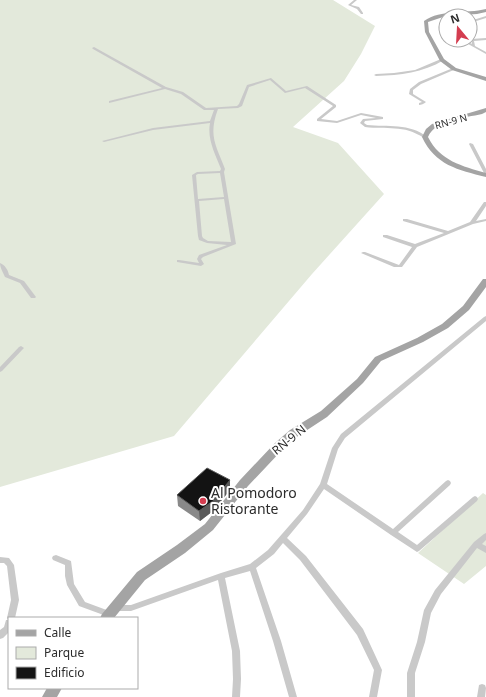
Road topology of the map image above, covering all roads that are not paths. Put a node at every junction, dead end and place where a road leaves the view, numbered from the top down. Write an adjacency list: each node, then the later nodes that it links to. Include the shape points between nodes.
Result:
1 (356, 0): 4 (street, via 349,5 358,8)
2 (486, 10): 3 (main road)
3 (481, 12): 5 (street, via 486,17); 9 (main road, via 439,16 426,21 427,32)
4 (362, 13)
5 (478, 20)
6 (94, 48): 13 (street)
7 (477, 48): 8 (street)
8 (486, 53)
9 (442, 60): 10 (main road); 11 (street, via 416,70)
10 (454, 69): 12 (main road); 15 (street, via 420,83 411,90 411,94 423,101)
11 (376, 75)
12 (486, 79)
13 (165, 88): 14 (street); 16 (street, via 182,93 205,109)
14 (110, 102)
15 (420, 104)
16 (216, 109): 18 (street); 19 (street, via 238,107 248,86 271,79 283,91 306,88 334,105 319,121 337,122 364,114 382,118 364,120 362,123 366,126 408,128)
17 (486, 110): 19 (main road, RN-9 N, via 477,115 430,127)
18 (211, 122): 20 (street, via 153,129); 22 (street, via 210,133 223,168)
19 (425, 137): 23 (main road, RN-9 N, via 434,152 446,162)
20 (104, 141)
21 (472, 144): 23 (street)
22 (222, 172): 24 (street); 25 (street, via 195,174)
23 (486, 174)
24 (226, 198): 25 (street); 32 (street)
25 (197, 200): 32 (street, via 201,239 207,242)
26 (486, 203): 29 (street)
27 (405, 220): 30 (street)
28 (485, 222): 29 (street)
29 (472, 223): 30 (street)
30 (446, 232): 33 (street)
31 (385, 236): 33 (street)
32 (234, 244): 35 (street, via 201,256 201,265)
33 (415, 246): 34 (street, via 400,266)
34 (363, 253)
35 (179, 261)
36 (0, 264): 38 (street, via 6,270 7,276 22,282)
37 (486, 280): 54 (main road, RN-9 N, via 466,308 445,326 378,360 360,381 324,414 279,446 244,483 210,527 141,576)
38 (33, 297)
39 (484, 322): 43 (street, via 343,436 335,448)
40 (20, 348): 41 (street)
41 (0, 370)
42 (448, 483): 45 (street)
43 (323, 485): 45 (street); 47 (street)
44 (474, 499): 45 (street, via 419,549)
45 (393, 533)
46 (486, 536): 48 (street)
47 (284, 539): 52 (street); 60 (street, via 303,558 360,632 378,670)
48 (476, 544): 49 (street); 61 (street, via 438,592 427,612 411,673)
49 (486, 550)
50 (56, 558): 54 (street, via 68,563 71,585 82,604)
51 (0, 560): 55 (street, via 6,560 10,565 15,600)
52 (252, 567): 53 (street); 59 (street, via 278,641)
53 (221, 576): 54 (street); 58 (street, via 236,651)
54 (110, 613)
55 (11, 617)
56 (8, 626): 57 (street)
57 (0, 635)
58 (236, 697)
59 (293, 697)
60 (373, 697)
61 (411, 697)

